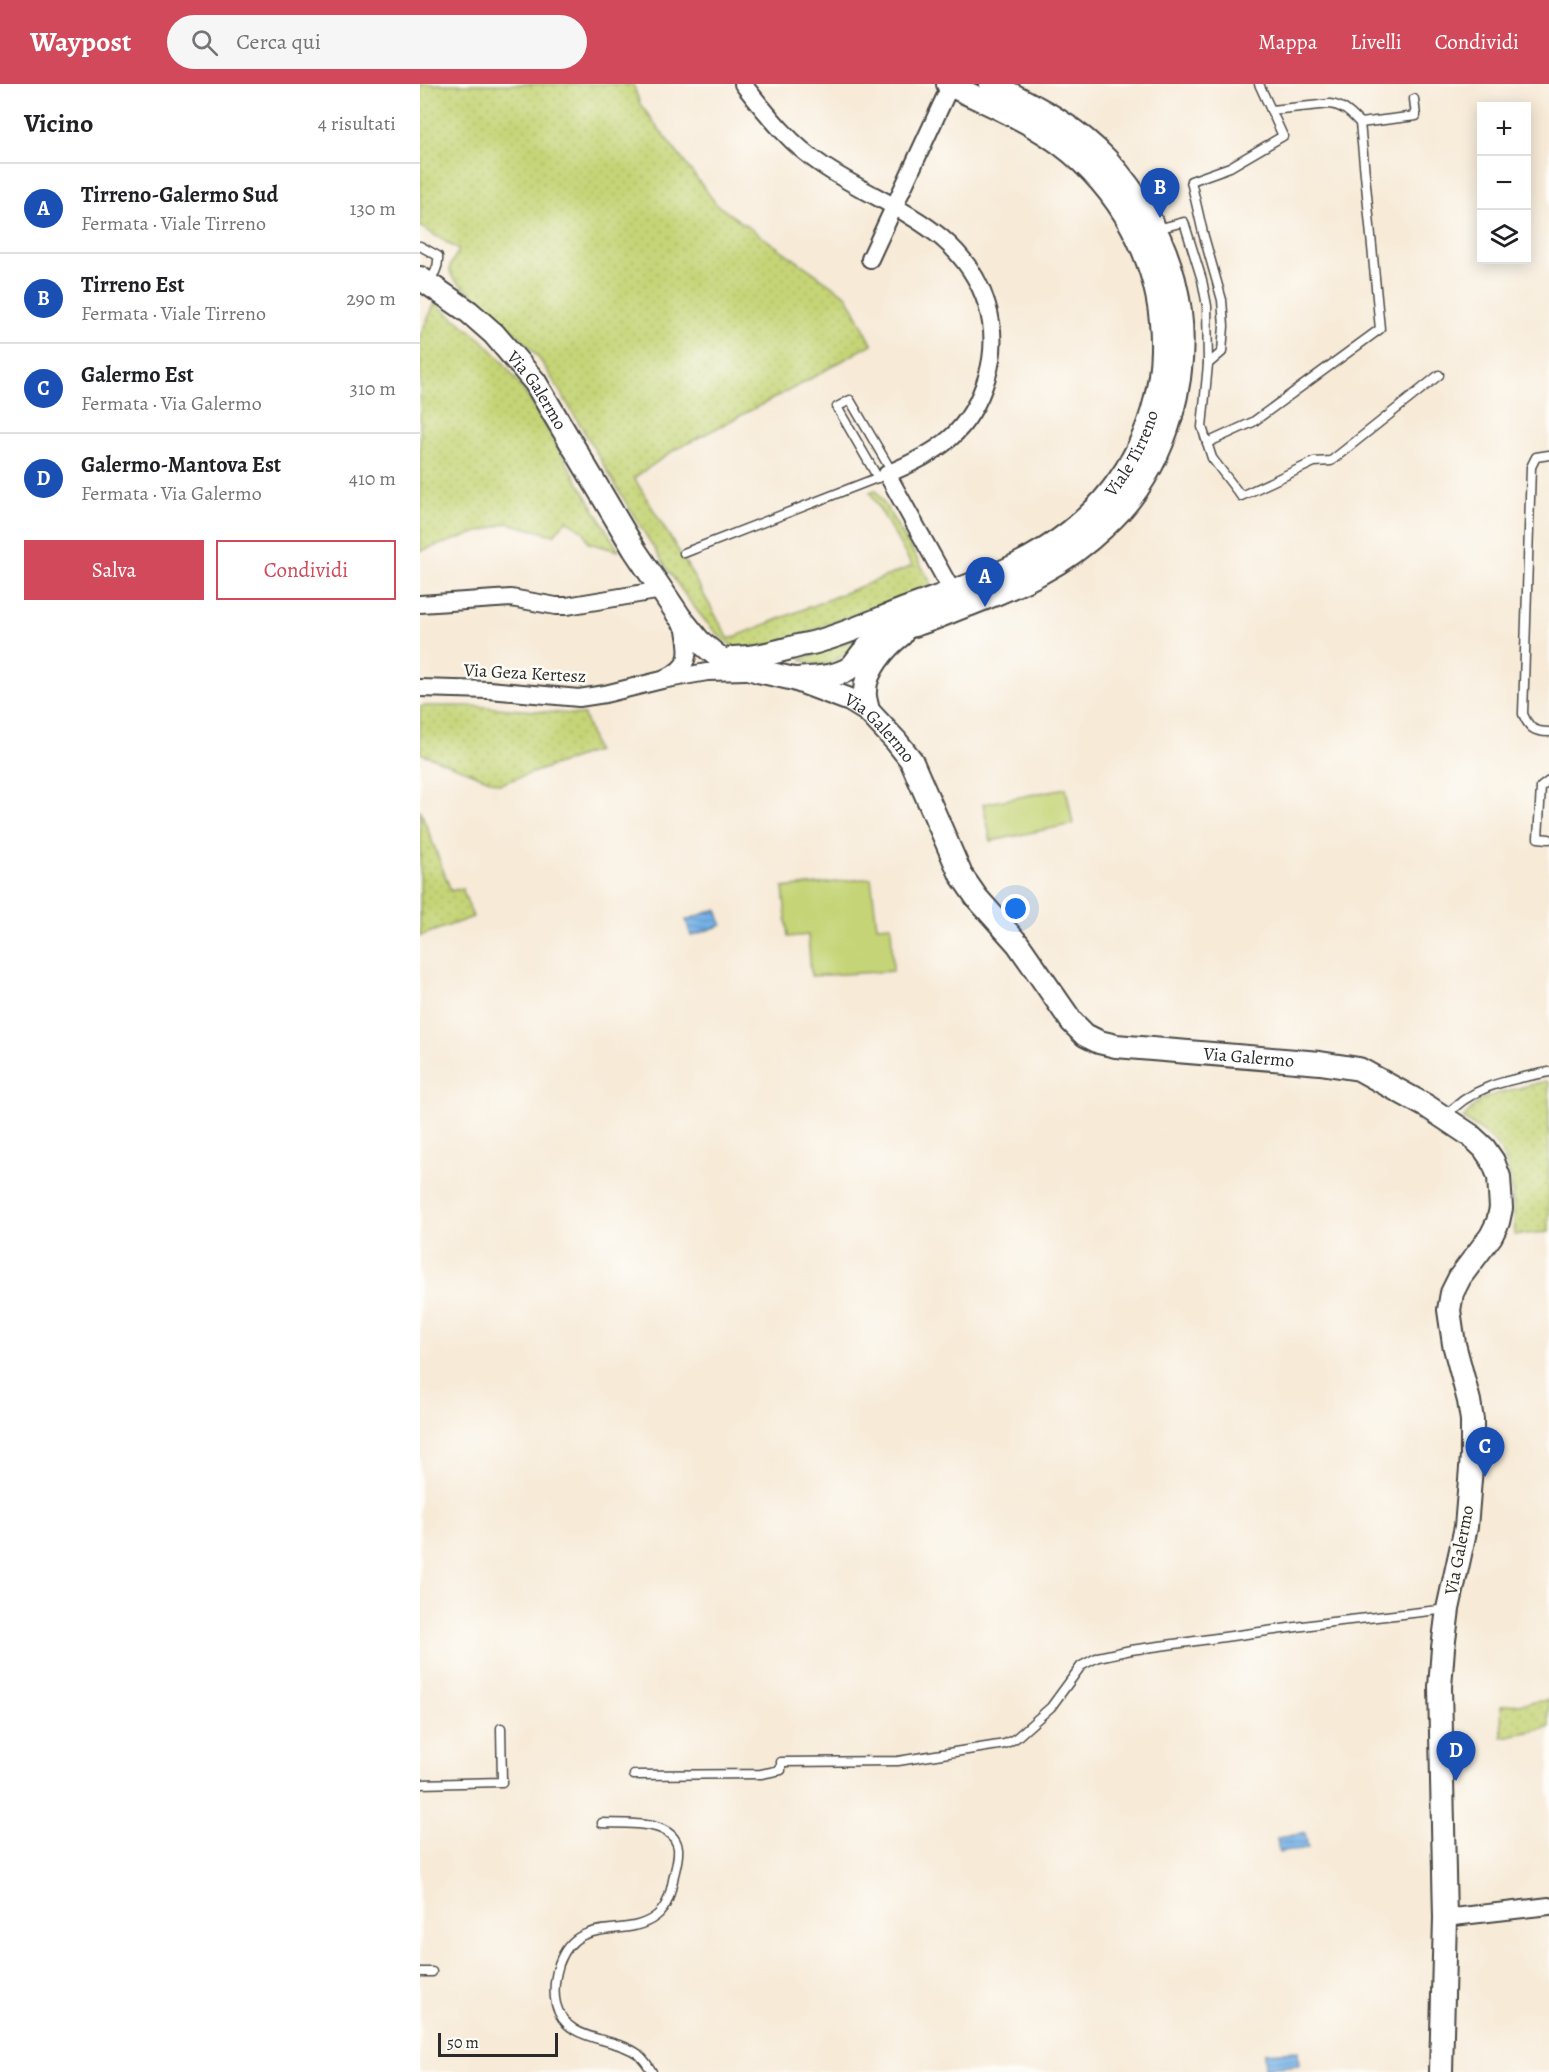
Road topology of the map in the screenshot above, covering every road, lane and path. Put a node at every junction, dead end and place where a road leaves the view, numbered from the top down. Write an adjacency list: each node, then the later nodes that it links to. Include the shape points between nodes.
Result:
1 (743, 84): 8 (street, via 800,149)
2 (950, 84): 8 (street); 20 (main road, Viale Tirreno, via 1040,130 1081,160 1106,187 1130,220 1149,264 1161,310 1162,349 1144,436 1129,465 1103,499 1070,531 1036,555)
3 (991, 84): 9 (main road, Viale Tirreno, via 1043,110 1086,140 1122,177)
4 (1259, 84): 6 (lane)
5 (1414, 99): 7 (lane, via 1416,116)
6 (1270, 110): 7 (lane, via 1330,104 1347,109); 13 (lane, via 1283,136 1230,167 1191,181 1222,300 1222,352)
7 (1360, 123): 15 (lane, via 1380,329 1253,422)
8 (894, 207): 11 (street); 17 (street, via 948,242 974,273 989,311 992,351 983,391 952,438 933,453)
9 (1156, 230): 13 (lane, via 1184,222 1207,306); 20 (main road, Viale Tirreno, via 1176,283 1182,335 1175,401 1154,460 1125,506 1076,550 1036,577)
10 (420, 246): 12 (lane, via 438,256 439,262 434,275)
11 (870, 259)
12 (422, 284): 19 (main road, Via Galermo, via 469,312 494,334 535,382)
13 (1208, 364): 15 (lane, via 1202,428)
14 (1439, 375): 15 (lane, via 1331,461 1314,462 1241,496 1212,458)
15 (1207, 443)
16 (1549, 455): 31 (lane, via 1536,457 1531,468 1523,714 1528,726 1538,732)
17 (886, 475): 17 (lane, via 850,400 837,407); 18 (lane); 20 (street)
18 (684, 553)
19 (662, 590): 21 (street, via 567,606 511,598); 22 (main road, Via Galermo)
20 (956, 600): 23 (main road, Viale Tirreno); 24 (main road, Viale Tirreno)
21 (420, 604)
22 (684, 622): 25 (main road, Via Galermo); 27 (street, via 686,663)
23 (917, 624): 28 (main road, Viale Tirreno, via 879,638 841,672); 30 (main road, via 888,647 871,671 864,693)
24 (817, 642): 25 (main road, Viale Tirreno, via 757,657); 28 (main road, via 794,656)
25 (721, 659): 26 (main road, Via Galermo)
26 (758, 672): 27 (street, Via Geza Kertesz, via 707,672); 28 (main road, Via Galermo)
27 (662, 680): 29 (street, Via Geza Kertesz, via 579,698)
28 (794, 680): 30 (main road, Via Galermo, via 850,699)
29 (420, 688)
30 (868, 711): 35 (main road, Via Galermo, via 910,760 961,876 1018,944 1085,1035 1116,1046 1359,1069)
31 (1549, 732)
32 (1549, 781): 33 (lane, via 1541,787 1538,838)
33 (1549, 839)
34 (1549, 1072): 35 (lane, via 1476,1091)
35 (1444, 1118): 36 (main road, Via Galermo, via 1470,1135 1493,1161 1501,1208 1491,1236 1460,1277 1449,1310 1472,1420 1472,1456 1466,1527)
36 (1448, 1609): 38 (lane, via 1098,1657 1081,1666 1051,1707 1005,1744 898,1761 781,1762 781,1770 761,1774); 42 (main road, Via Galermo, via 1440,1687)
37 (501, 1728): 39 (lane, via 502,1782)
38 (634, 1775)
39 (420, 1784)
40 (602, 1823): 45 (lane, via 650,1825 673,1836 678,1855 670,1895 656,1916 644,1923 589,1932 569,1946 556,1973 557,2007 574,2030 637,2054)
41 (1549, 1905): 42 (street)
42 (1444, 1918): 46 (main road, Via Galermo)
43 (420, 1972): 44 (lane)
44 (432, 1972)
45 (652, 2072)
46 (1441, 2072)

